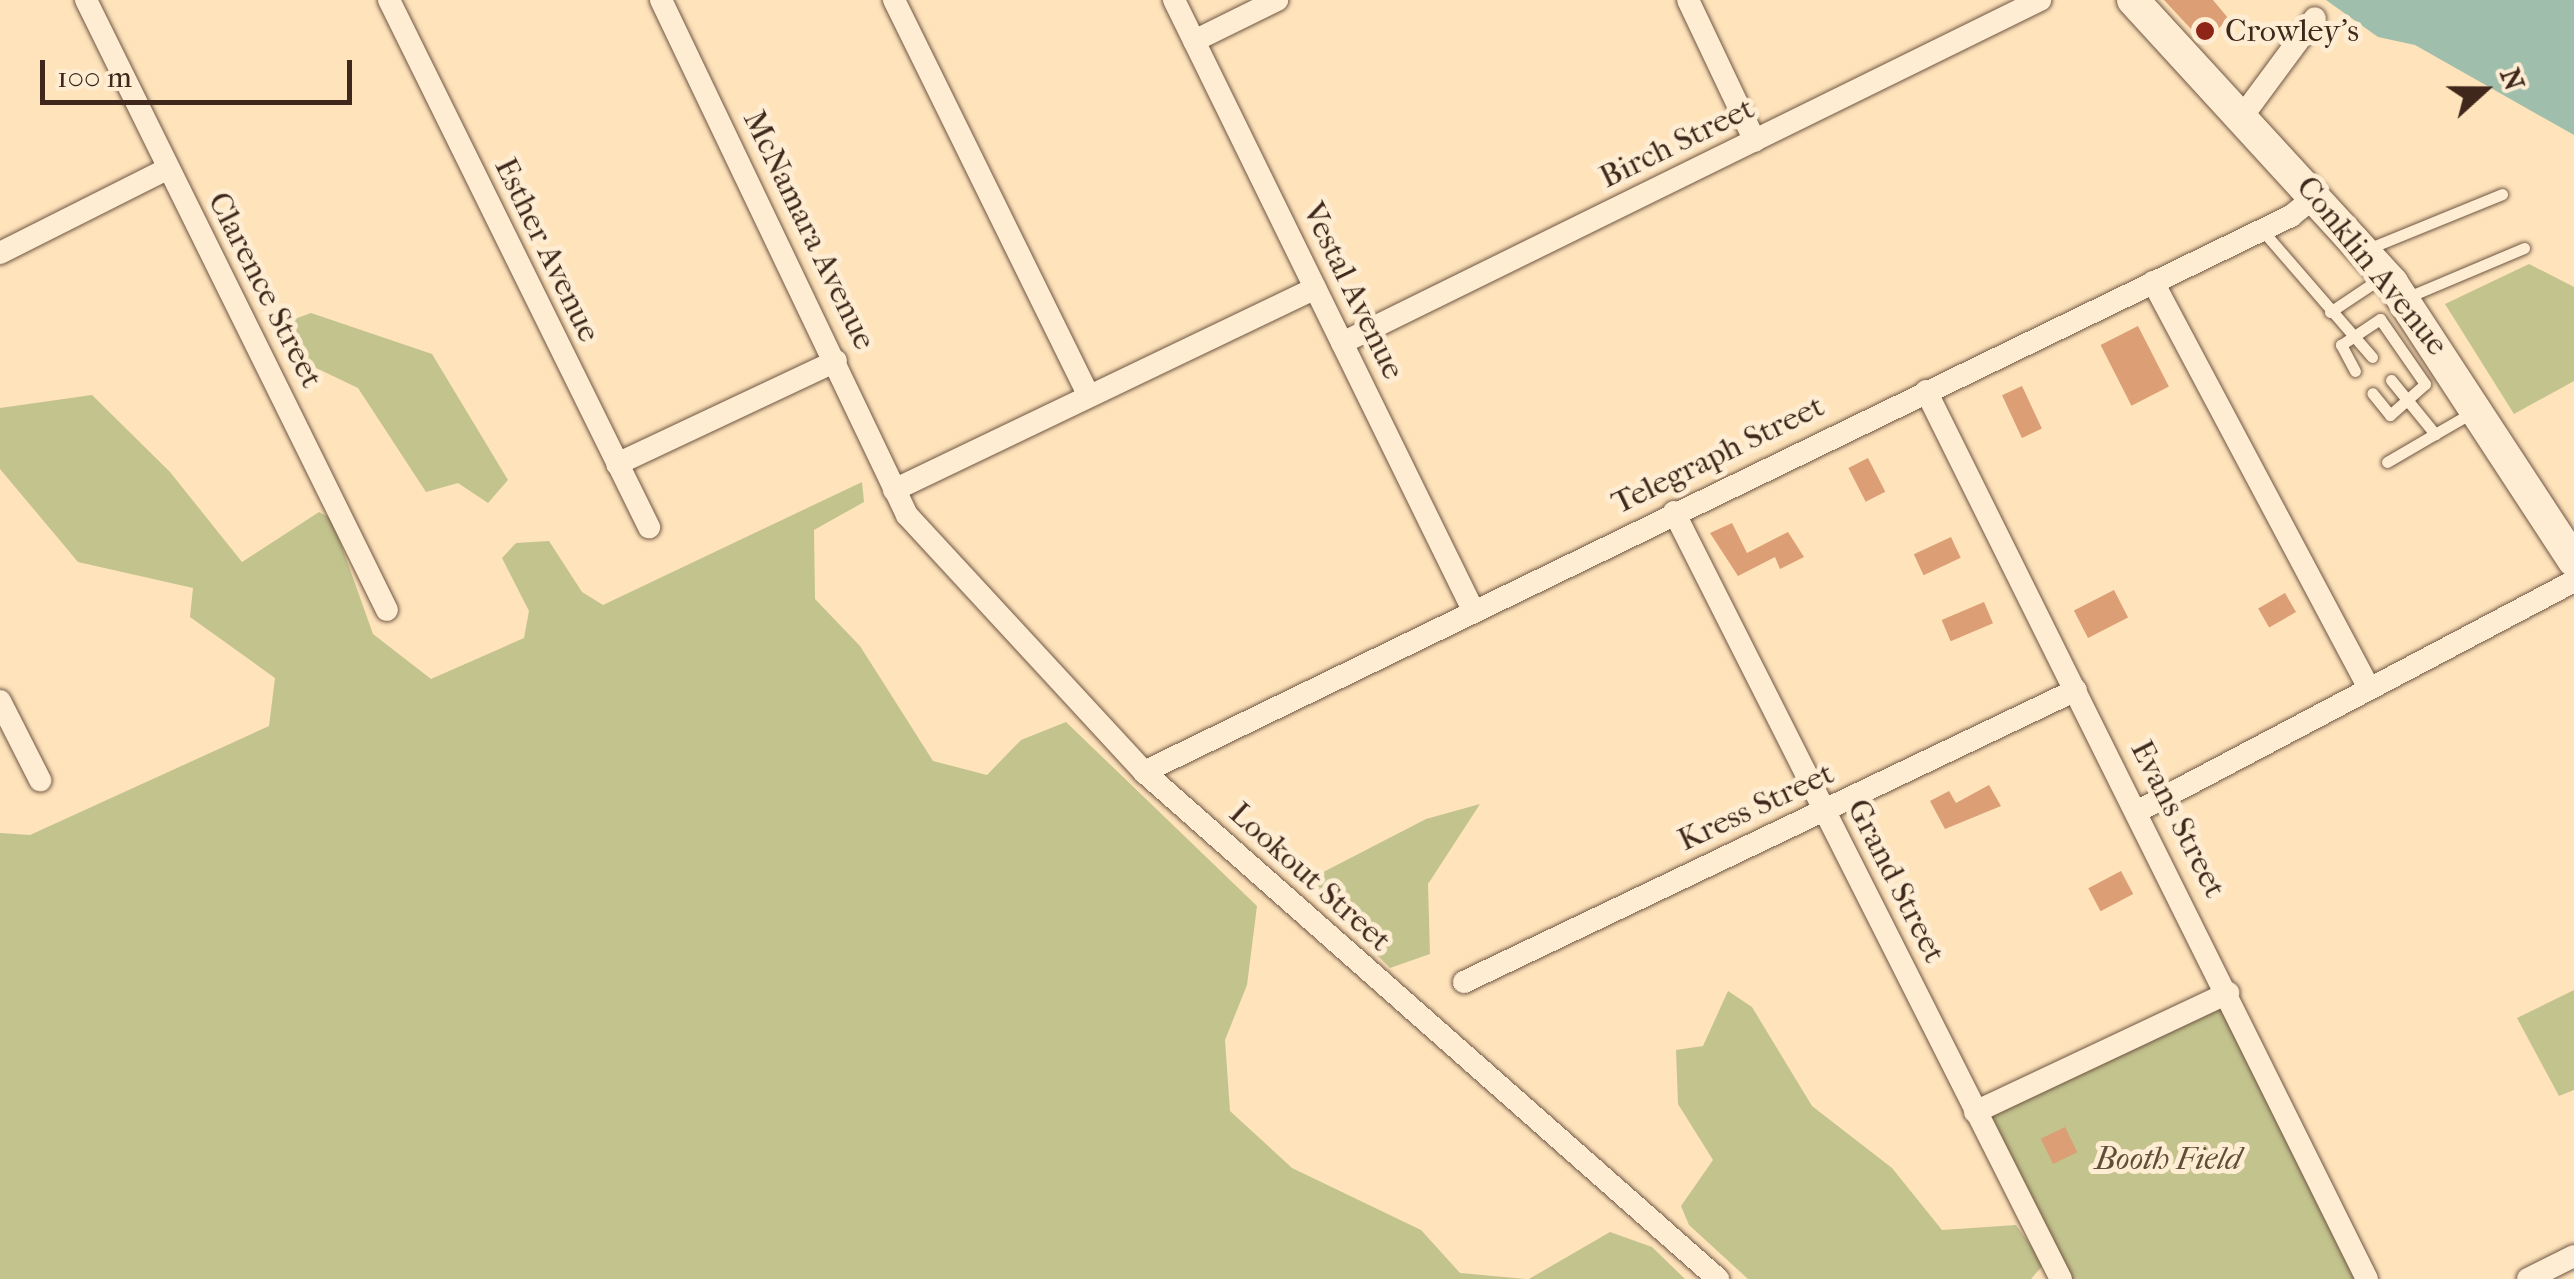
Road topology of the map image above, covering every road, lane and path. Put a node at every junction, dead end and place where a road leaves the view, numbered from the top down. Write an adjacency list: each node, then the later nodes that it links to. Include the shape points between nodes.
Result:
1 (86, 0): 14 (street, Clarence Street)
2 (389, 0): 37 (street, Esther Avenue)
3 (661, 0): 27 (street, McNamara Avenue)
4 (894, 0): 32 (street)
5 (1174, 0): 11 (street, Vestal Avenue)
6 (1277, 0): 11 (street)
7 (1688, 0): 13 (street)
8 (2040, 0): 13 (street, Birch Street)
9 (2133, 0): 12 (main road, Conklin Avenue)
10 (2315, 18): 12 (street)
11 (1194, 41): 22 (street, Vestal Avenue)
12 (2244, 114): 15 (main road, Conklin Avenue)
13 (1755, 140): 25 (street, Birch Street)
14 (167, 169): 19 (street); 43 (street, Clarence Street)
15 (2318, 194): 17 (street, Telegraph Street); 20 (main road, Conklin Avenue)
16 (2502, 194): 20 (lane)
17 (2262, 230): 21 (street, Telegraph Street); 23 (lane)
18 (2524, 248): 20 (lane)
19 (0, 252)
20 (2385, 274): 23 (lane); 34 (main road, Conklin Avenue)
21 (2153, 282): 30 (street, Telegraph Street); 45 (street)
22 (1315, 288): 25 (street, Vestal Avenue); 32 (street)
23 (2330, 312): 24 (lane)
24 (2353, 334): 26 (lane); 28 (lane, via 2341,351); 33 (lane, via 2380,319 2424,375)
25 (1342, 343): 44 (street, Vestal Avenue)
26 (2372, 358)
27 (836, 361): 37 (street); 38 (street, McNamara Avenue)
28 (2355, 370)
29 (2391, 380): 33 (lane)
30 (1926, 391): 39 (street, Telegraph Street); 46 (street, Evans Street)
31 (2372, 392): 33 (lane, via 2390,414)
32 (1089, 396): 38 (street)
33 (2410, 402): 35 (lane)
34 (2480, 408): 35 (lane); 41 (main road, Conklin Avenue)
35 (2435, 434): 36 (lane)
36 (2386, 462)
37 (617, 464): 40 (street, Esther Avenue)
38 (894, 490): 48 (street, Lookout Street, via 989,610)
39 (1674, 512): 44 (street, Telegraph Street); 50 (street, Grand Street)
40 (649, 528)
41 (2574, 560)
42 (2574, 580): 45 (street)
43 (387, 610)
44 (1473, 610): 48 (street, Telegraph Street)
45 (2368, 687): 51 (street)
46 (2076, 690): 50 (street, Kress Street); 51 (street, Evans Street)
47 (0, 701): 49 (street)
48 (1144, 772): 56 (street, Lookout Street)
49 (40, 780)
50 (1824, 811): 52 (street, Kress Street); 54 (street, Grand Street)
51 (2138, 811): 53 (street, Evans Street)
52 (1464, 982)
53 (2228, 992): 54 (street); 58 (street, Evans Street)
54 (1975, 1112): 57 (street, Grand Street)
55 (2574, 1256): 59 (street)
56 (1718, 1279)
57 (2061, 1279)
58 (2368, 1279)
59 (2528, 1279)

